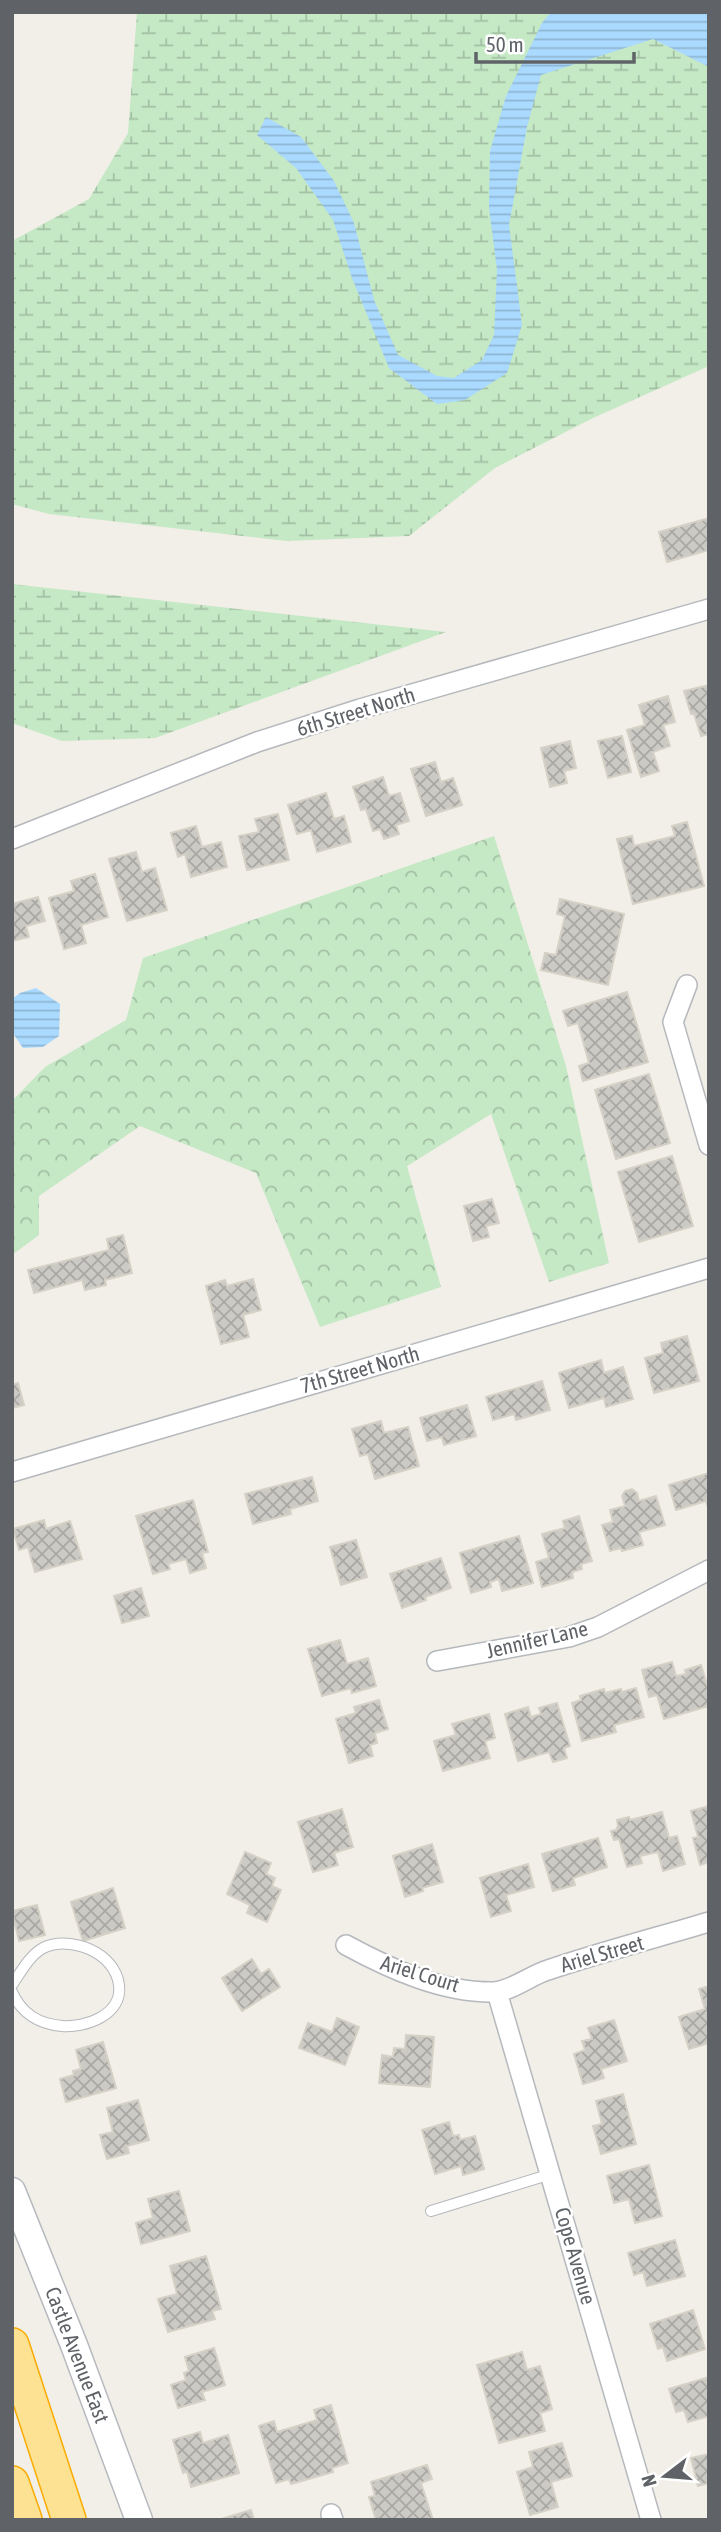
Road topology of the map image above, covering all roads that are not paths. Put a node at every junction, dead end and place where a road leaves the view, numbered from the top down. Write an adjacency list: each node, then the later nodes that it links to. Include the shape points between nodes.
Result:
1 (709, 609): 2 (street, 6th Street North, via 257,742)
2 (12, 839)
3 (687, 985): 4 (street, via 673,1021)
4 (709, 1145)
5 (709, 1268): 6 (street, 7th Street North)
6 (12, 1472)
7 (709, 1570): 8 (street, Jennifer Lane, via 598,1626 558,1640)
8 (437, 1661)
9 (709, 1923): 13 (street, Ariel Street, via 545,1970)
10 (346, 1945): 13 (street, Ariel Court, via 412,1976)
11 (12, 1985): 12 (lane, via 27,1962 42,1949 58,1944 80,1944 101,1955 119,1985 108,2012 74,2027 29,2017)
12 (12, 1992)
13 (497, 1992): 14 (street, Cope Avenue)
14 (551, 2174): 16 (lane); 22 (street, Cope Avenue)
15 (12, 2191): 21 (street, Castle Avenue East)
16 (432, 2211)
17 (12, 2345): 20 (highway)
18 (12, 2483): 19 (highway)
19 (25, 2520)
20 (69, 2520)
21 (139, 2520)
22 (651, 2520)

